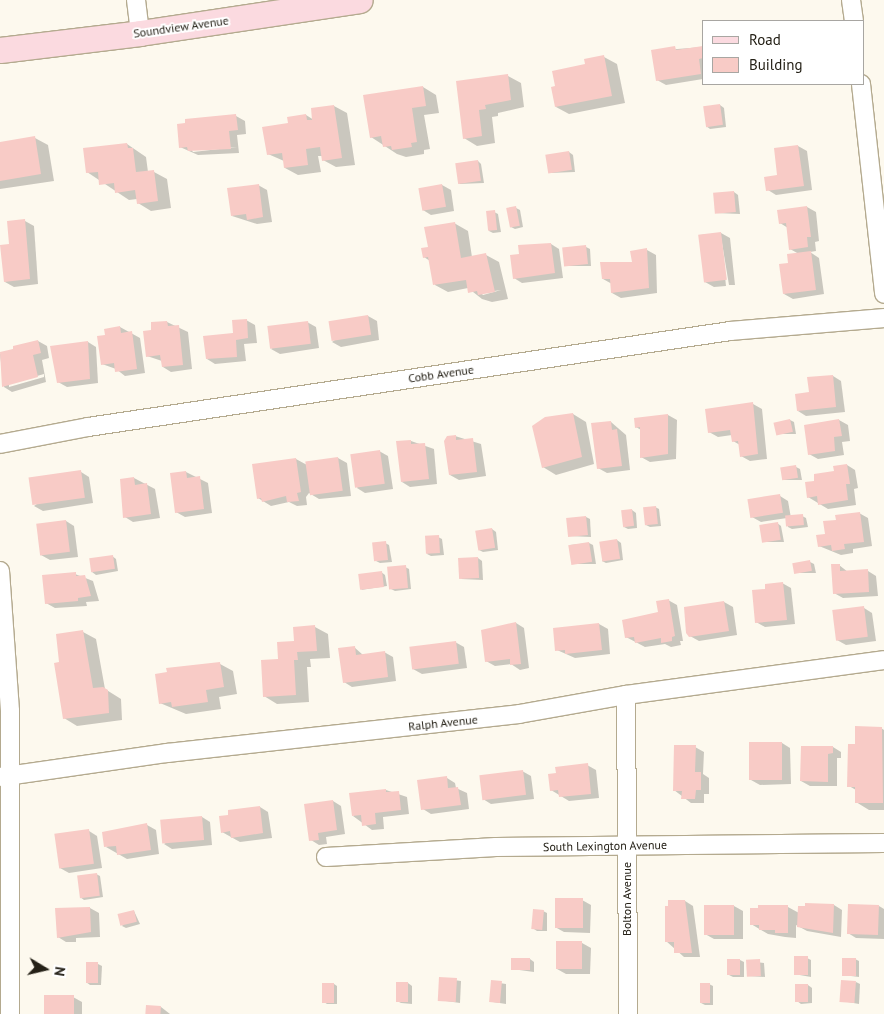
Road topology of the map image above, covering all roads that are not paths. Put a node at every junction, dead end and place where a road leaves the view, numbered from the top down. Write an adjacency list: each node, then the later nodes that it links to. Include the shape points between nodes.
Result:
1 (136, 0): 5 (street)
2 (360, 0): 5 (street, Soundview Avenue)
3 (851, 0): 4 (street)
4 (854, 20)
5 (140, 33): 6 (street, Soundview Avenue)
6 (0, 50)
7 (861, 85): 8 (street)
8 (884, 294)
9 (884, 318): 10 (street, Cobb Avenue, via 730,331 88,427)
10 (0, 444)
11 (0, 571): 14 (street, via 10,711)
12 (884, 660): 13 (street, Ralph Avenue)
13 (626, 695): 14 (street, Ralph Avenue, via 520,714 167,753); 16 (street, Bolton Avenue)
14 (5, 777): 18 (street)
15 (884, 843): 16 (street, South Lexington Avenue)
16 (626, 846): 17 (street, South Lexington Avenue, via 496,847); 19 (street, Bolton Avenue)
17 (326, 857)
18 (10, 1014)
19 (628, 1014)

